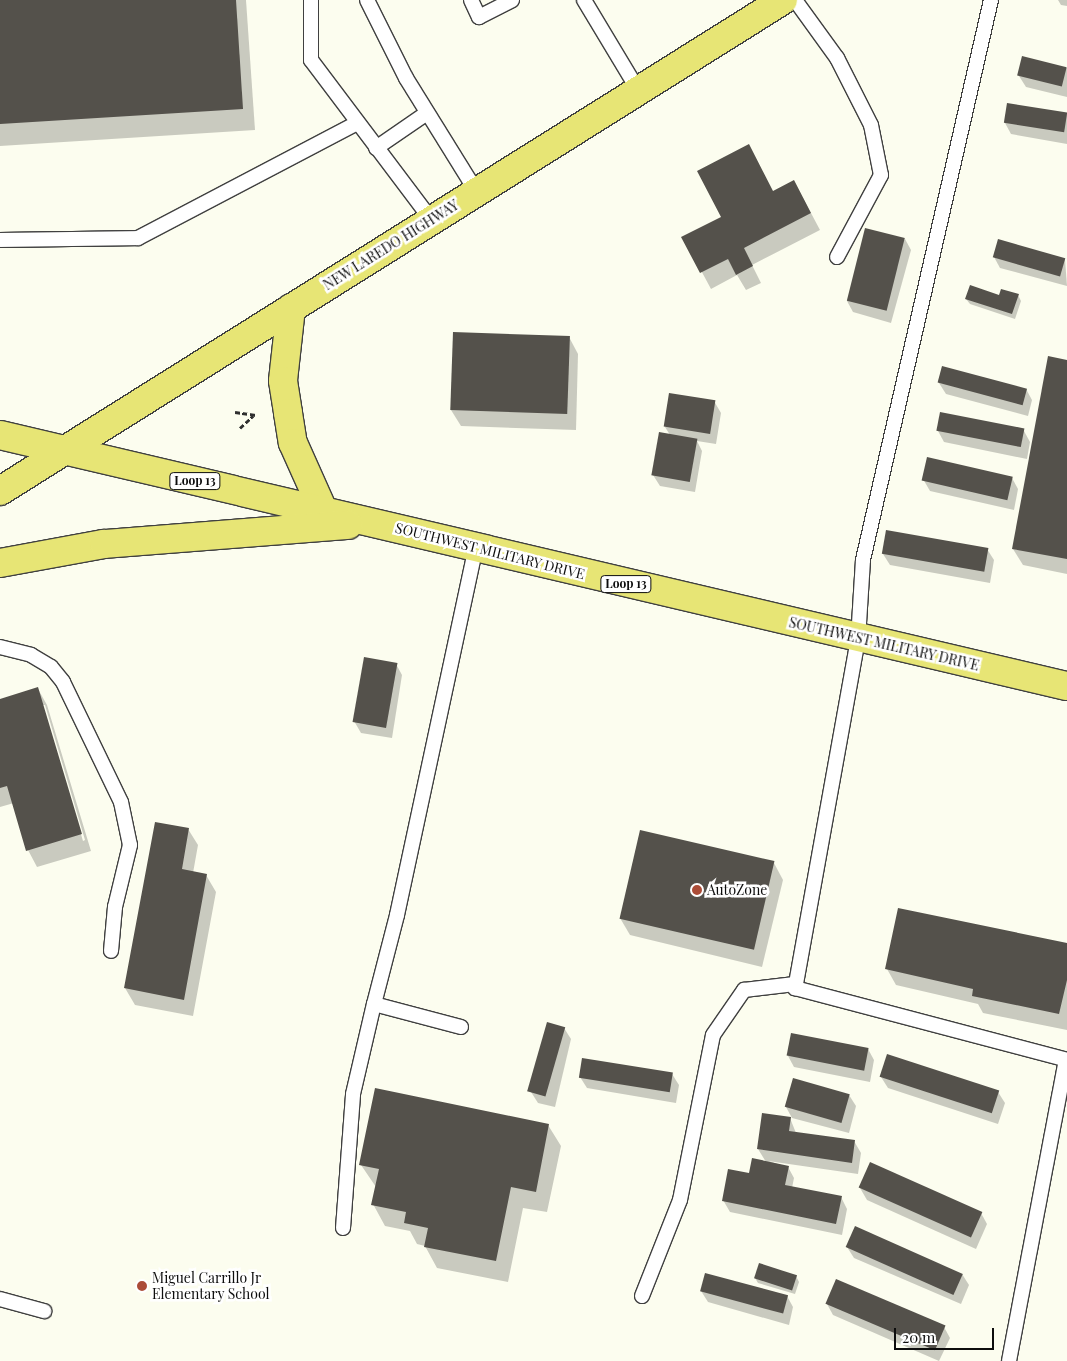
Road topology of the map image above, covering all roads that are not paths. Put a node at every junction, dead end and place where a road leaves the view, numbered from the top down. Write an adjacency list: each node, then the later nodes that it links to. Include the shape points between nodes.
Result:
1 (310, 0): 11 (lane, via 311,60)
2 (367, 0): 10 (lane)
3 (471, 0): 4 (lane, via 479,17)
4 (512, 0)
5 (584, 0): 9 (lane)
6 (782, 0): 9 (main road, NEW LAREDO HIGHWAY)
7 (795, 0): 16 (lane, via 837,58 871,125 881,175)
8 (991, 0): 25 (lane, via 862,560)
9 (638, 90): 13 (main road, NEW LAREDO HIGHWAY)
10 (427, 113): 12 (lane); 13 (lane)
11 (357, 123): 12 (lane); 15 (lane, via 138,238)
12 (376, 148): 14 (lane)
13 (476, 191): 14 (main road, NEW LAREDO HIGHWAY)
14 (431, 219): 17 (main road, NEW LAREDO HIGHWAY)
15 (0, 240)
16 (837, 257)
17 (292, 308): 19 (main road, NEW LAREDO HIGHWAY); 21 (main road, via 284,381 288,413 293,444)
18 (0, 435): 19 (main road, SOUTHWEST MILITARY DRIVE / Loop 13)
19 (66, 451): 20 (main road, NEW LAREDO HIGHWAY); 21 (main road, SOUTHWEST MILITARY DRIVE / Loop 13)
20 (0, 491)
21 (324, 510): 22 (main road, SOUTHWEST MILITARY DRIVE / Loop 13)
22 (374, 523): 23 (main road, SOUTHWEST MILITARY DRIVE / Loop 13); 24 (main road, via 104,544)
23 (476, 548): 25 (main road, SOUTHWEST MILITARY DRIVE / Loop 13); 32 (lane, via 397,915)
24 (0, 563)
25 (858, 639): 27 (main road, SOUTHWEST MILITARY DRIVE / Loop 13); 31 (lane)
26 (0, 647): 30 (lane, via 31,655 51,667 63,682 121,802 130,845 115,907)
27 (1036, 679): 28 (main road, SOUTHWEST MILITARY DRIVE / Loop 13); 29 (main road)
28 (1067, 686)
29 (1067, 705)
30 (111, 951)
31 (795, 984): 34 (lane, via 795,988); 36 (lane, via 744,990 713,1034 680,1200)
32 (374, 1004): 33 (lane); 35 (lane, via 353,1094)
33 (461, 1027)
34 (1066, 1060): 39 (lane)
35 (343, 1228)
36 (642, 1296)
37 (0, 1299): 38 (lane)
38 (44, 1310)
39 (1009, 1361)

